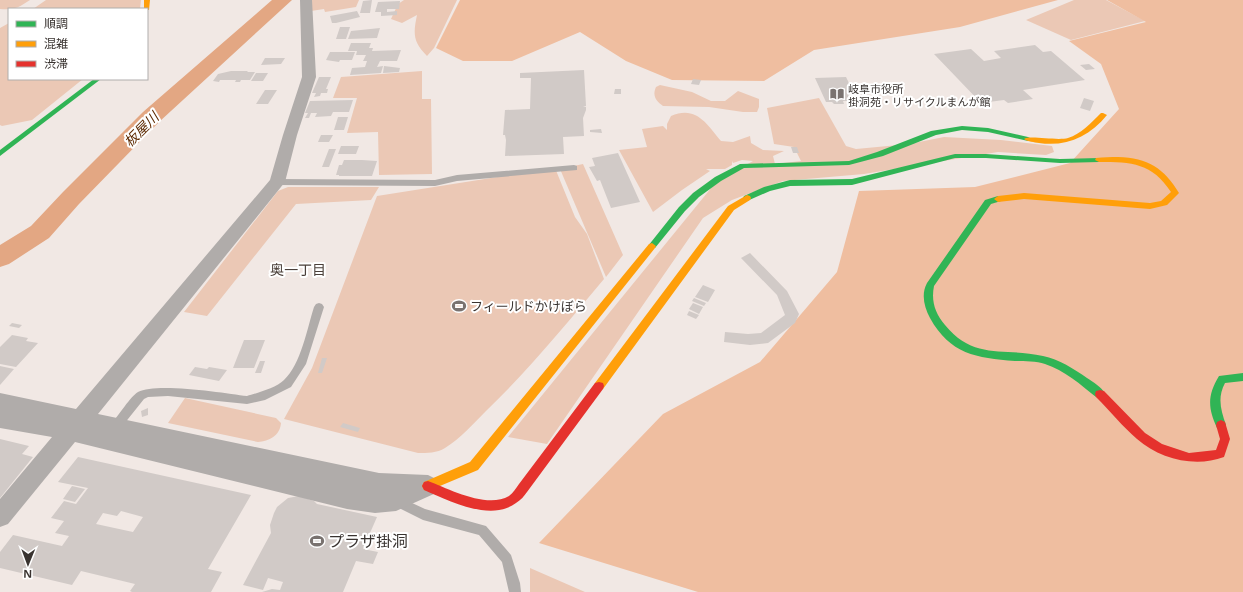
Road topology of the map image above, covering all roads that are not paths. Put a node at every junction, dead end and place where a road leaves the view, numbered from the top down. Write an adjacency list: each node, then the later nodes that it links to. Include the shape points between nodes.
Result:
1 (306, 0): 8 (street, via 309,77)
2 (97, 80): 5 (street)
3 (1103, 115): 16 (street, via 1080,138 1064,142 1044,142 987,129 962,128 938,131 874,157 850,162 756,165 730,171 703,188 682,209 474,466)
4 (8, 133): 5 (street)
5 (23, 135): 6 (street)
6 (0, 154)
7 (574, 168): 8 (lane, via 457,178 435,183)
8 (278, 182): 13 (street)
9 (319, 307): 14 (lane, via 301,364 287,384 261,397 247,400 168,392 147,393 140,396)
10 (1243, 377): 16 (street, via 1222,380 1216,388 1213,401 1226,439 1220,454 1189,458 1159,448 1141,436 1099,393 1048,361 979,354 960,346 944,332 930,312 927,297 930,285 988,202 1024,196 1158,206 1170,200 1174,193 1168,180 1156,169 1138,161 1060,161 955,156 852,182 790,183 751,196 731,208 523,488 510,501 494,505 471,502)
11 (0, 402): 13 (street)
12 (0, 418): 13 (street)
13 (75, 425): 14 (street); 17 (street, via 347,498 375,502); 18 (street)
14 (116, 426): 15 (street)
15 (379, 483): 16 (street); 17 (street)
16 (428, 486): 17 (street)
17 (396, 500): 19 (lane, via 422,514 482,530 506,559)
18 (0, 516)
19 (515, 592)

